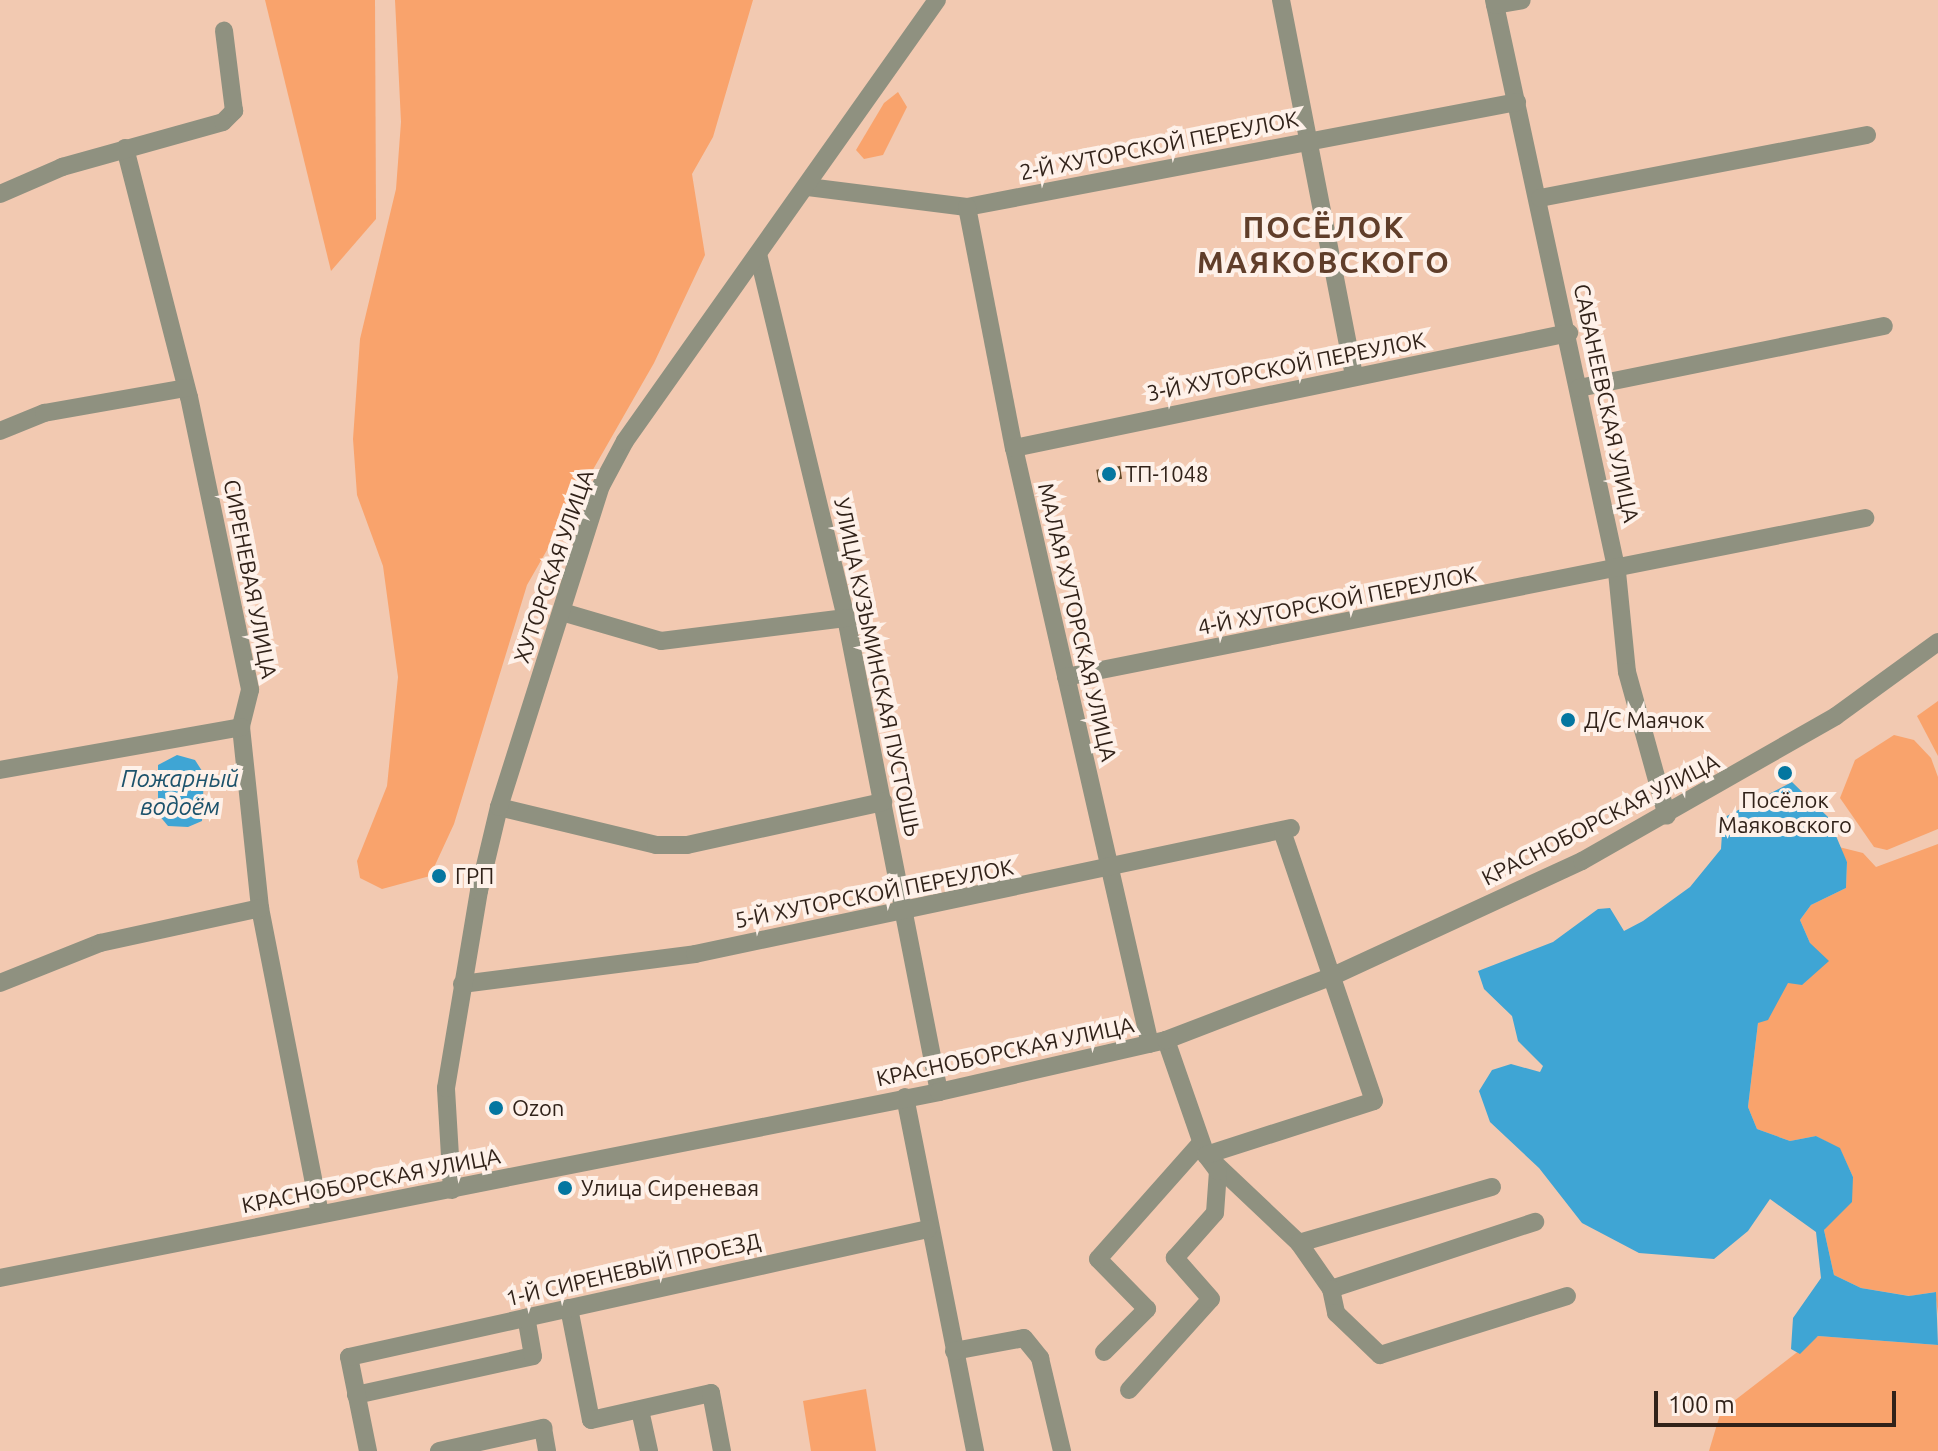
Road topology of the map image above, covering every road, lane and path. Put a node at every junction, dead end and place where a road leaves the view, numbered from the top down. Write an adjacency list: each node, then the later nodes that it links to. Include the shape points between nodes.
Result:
1 (937, 0): 10 (street, ХУТОРСКАЯ УЛИЦА)
2 (1281, 0): 8 (street)
3 (1522, 0): 4 (street)
4 (1494, 3): 6 (street, САБАНЕЕВСКАЯ УЛИЦА)
5 (224, 31): 9 (street, via 234,92 229,117)
6 (1517, 102): 8 (street, 2-Й ХУТОРСКОЙ ПЕРЕУЛОК); 12 (street, САБАНЕЕВСКАЯ УЛИЦА)
7 (1867, 135): 12 (street)
8 (1308, 141): 13 (street, 2-Й ХУТОРСКОЙ ПЕРЕУЛОК); 17 (street)
9 (125, 148): 11 (street); 18 (street, СИРЕНЕВАЯ УЛИЦА)
10 (808, 187): 13 (street, 2-Й ХУТОРСКОЙ ПЕРЕУЛОК); 14 (street, ХУТОРСКАЯ УЛИЦА)
11 (0, 194)
12 (1540, 198): 16 (street, САБАНЕЕВСКАЯ УЛИЦА)
13 (967, 207): 21 (street, МАЛАЯ ХУТОРСКАЯ УЛИЦА)
14 (758, 254): 24 (street, ХУТОРСКАЯ УЛИЦА, via 625,441 601,486); 25 (street, УЛИЦА КУЗЬМИНСКАЯ ПУСТОШЬ)
15 (1884, 326): 19 (street)
16 (1569, 333): 17 (street, 3-Й ХУТОРСКОЙ ПЕРЕУЛОК); 19 (street, САБАНЕЕВСКАЯ УЛИЦА)
17 (1354, 377): 21 (street, 3-Й ХУТОРСКОЙ ПЕРЕУЛОК)
18 (186, 388): 20 (street, via 44,413); 28 (street, СИРЕНЕВАЯ УЛИЦА, via 250,690)
19 (1579, 388): 23 (street, САБАНЕЕВСКАЯ УЛИЦА)
20 (0, 431)
21 (1014, 448): 27 (street, МАЛАЯ ХУТОРСКАЯ УЛИЦА)
22 (1865, 518): 23 (street, 4-Й ХУТОРСКОЙ ПЕРЕУЛОК)
23 (1617, 572): 27 (street, 4-Й ХУТОРСКОЙ ПЕРЕУЛОК); 32 (street, САБАНЕЕВСКАЯ УЛИЦА, via 1627,672)
24 (562, 612): 25 (street, via 661,641); 31 (street, ХУТОРСКАЯ УЛИЦА)
25 (846, 618): 30 (street, УЛИЦА КУЗЬМИНСКАЯ ПУСТОШЬ)
26 (1938, 642): 32 (street, КРАСНОБОРСКАЯ УЛИЦА, via 1853,705)
27 (1066, 677): 33 (street, МАЛАЯ ХУТОРСКАЯ УЛИЦА)
28 (241, 727): 29 (street); 34 (street, СИРЕНЕВАЯ УЛИЦА)
29 (0, 770)
30 (883, 802): 31 (street, via 687,845 656,845); 35 (street, УЛИЦА КУЗЬМИНСКАЯ ПУСТОШЬ)
31 (499, 807): 38 (street, ХУТОРСКАЯ УЛИЦА)
32 (1667, 816): 36 (street, КРАСНОБОРСКАЯ УЛИЦА)
33 (1108, 870): 35 (street, 5-Й ХУТОРСКОЙ ПЕРЕУЛОК); 36 (street, 5-Й ХУТОРСКОЙ ПЕРЕУЛОК, via 1287,831); 39 (street, МАЛАЯ ХУТОРСКАЯ УЛИЦА)
34 (260, 908): 37 (street, via 100,943); 46 (street, СИРЕНЕВАЯ УЛИЦА)
35 (905, 912): 38 (street, 5-Й ХУТОРСКОЙ ПЕРЕУЛОК, via 695,954); 40 (street, УЛИЦА КУЗЬМИНСКАЯ ПУСТОШЬ)
36 (1333, 976): 39 (street, КРАСНОБОРСКАЯ УЛИЦА); 42 (street, via 1374,1101)
37 (0, 983)
38 (462, 984): 45 (street, ХУТОРСКАЯ УЛИЦА, via 446,1088)
39 (1158, 1042): 40 (street, КРАСНОБОРСКАЯ УЛИЦА); 42 (street, МАЛАЯ ХУТОРСКАЯ УЛИЦА)
40 (939, 1092): 41 (street, КРАСНОБОРСКАЯ УЛИЦА)
41 (905, 1097): 45 (street, КРАСНОБОРСКАЯ УЛИЦА); 48 (street)
42 (1203, 1150): 43 (street, МАЛАЯ ХУТОРСКАЯ УЛИЦА); 56 (street, via 1098,1259 1147,1309)
43 (1218, 1171): 49 (street, МАЛАЯ ХУТОРСКАЯ УЛИЦА); 57 (street, via 1215,1213 1175,1258 1211,1299)
44 (1492, 1187): 49 (street)
45 (452, 1190): 46 (street, КРАСНОБОРСКАЯ УЛИЦА)
46 (320, 1214): 50 (street, КРАСНОБОРСКАЯ УЛИЦА)
47 (1535, 1222): 51 (street)
48 (928, 1229): 53 (street, 1-Й СИРЕНЕВЫЙ ПРОЕЗД); 55 (street)
49 (1299, 1243): 51 (street, МАЛАЯ ХУТОРСКАЯ УЛИЦА)
50 (0, 1278)
51 (1331, 1289): 52 (street, МАЛАЯ ХУТОРСКАЯ УЛИЦА, via 1336,1313 1380,1355)
52 (1567, 1296)
53 (569, 1308): 54 (street, 1-Й СИРЕНЕВЫЙ ПРОЕЗД); 59 (street, via 591,1420)
54 (526, 1318): 58 (street, 1-Й СИРЕНЕВЫЙ ПРОЕЗД, via 349,1357); 58 (street, via 533,1356)
55 (954, 1351): 66 (street); 67 (street, via 1024,1338 1040,1358)
56 (1104, 1352)
57 (1129, 1390)
58 (356, 1395): 61 (street)
59 (640, 1410): 64 (street); 65 (street, via 711,1393)
60 (471, 1448): 62 (street); 63 (street, via 543,1428)
61 (368, 1451)
62 (439, 1451)
63 (547, 1451)
64 (649, 1451)
65 (722, 1451)
66 (975, 1451)
67 (1062, 1451)

